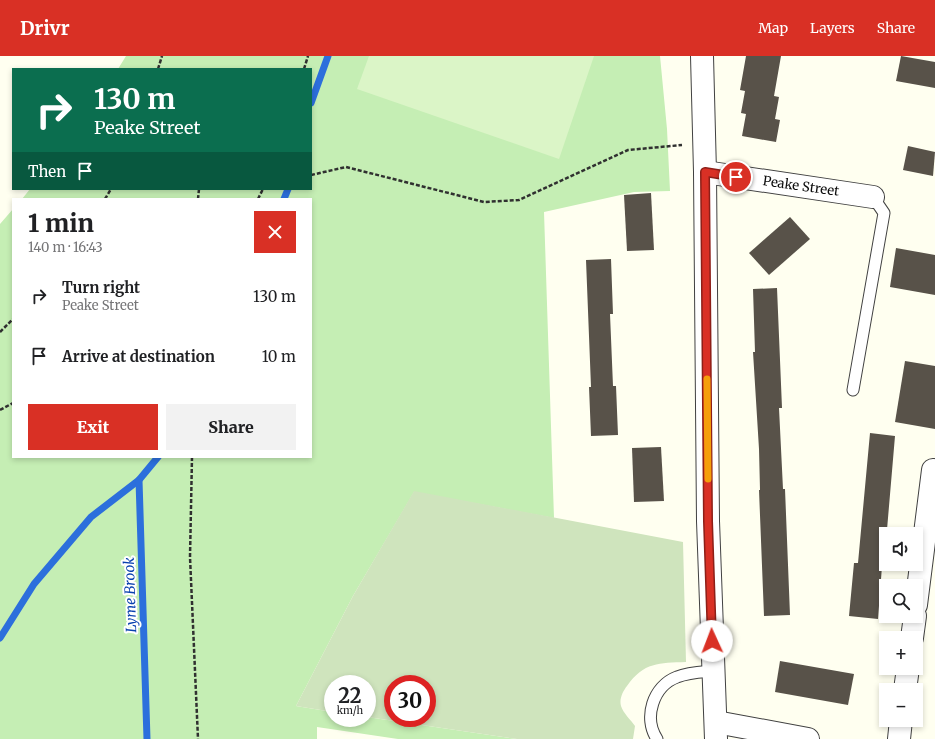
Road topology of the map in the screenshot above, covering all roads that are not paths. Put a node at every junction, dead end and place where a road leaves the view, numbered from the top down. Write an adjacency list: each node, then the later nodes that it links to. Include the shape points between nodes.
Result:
1 (702, 56): 2 (street)
2 (705, 172): 3 (street, Peake Street); 8 (street, via 708,521)
3 (872, 197): 4 (lane, via 884,213)
4 (853, 390)
5 (933, 470): 6 (street)
6 (927, 576): 7 (street)
7 (923, 587)
8 (713, 671): 10 (street); 11 (lane, via 688,673 675,678 660,690 651,711 651,723)
9 (900, 727): 13 (street)
10 (716, 730): 12 (street)
11 (657, 739)
12 (808, 739)
13 (899, 739)

